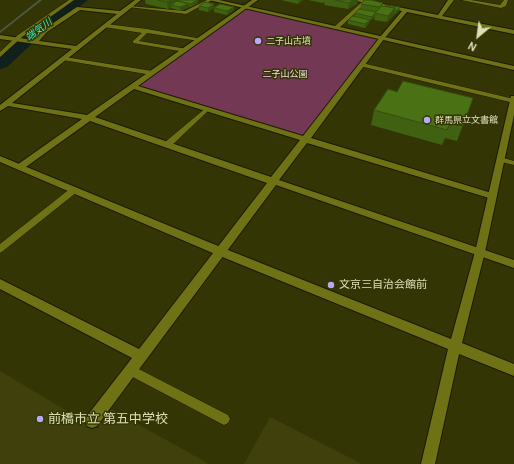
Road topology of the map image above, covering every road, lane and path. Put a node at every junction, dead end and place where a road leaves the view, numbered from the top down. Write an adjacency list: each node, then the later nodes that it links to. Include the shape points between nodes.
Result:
1 (72, 0): 23 (lane)
2 (138, 0): 11 (street)
3 (211, 0): 11 (lane, via 186,13); 12 (street)
4 (255, 0): 12 (street)
5 (355, 0): 10 (street)
6 (444, 0): 9 (lane)
7 (463, 0): 8 (lane, via 500,6 504,6)
8 (506, 0)
9 (451, 1): 15 (street)
10 (365, 2): 13 (street); 17 (lane)
11 (130, 7): 14 (street)
12 (244, 7): 17 (street); 22 (street)
13 (406, 10): 15 (street); 21 (street)
14 (122, 13): 16 (street); 24 (street, via 76,9)
15 (439, 17): 19 (street)
16 (106, 26): 18 (lane); 25 (street)
17 (336, 28): 21 (street)
18 (147, 31): 22 (lane); 26 (lane, via 135,42)
19 (514, 32)
20 (0, 37): 23 (street)
21 (382, 38): 29 (street); 30 (street)
22 (199, 39): 26 (street)
23 (16, 40): 24 (street); 27 (lane)
24 (34, 42): 25 (street)
25 (77, 48): 28 (street)
26 (184, 50): 31 (street)
27 (0, 55)
28 (65, 59): 31 (lane); 34 (street)
29 (362, 65): 33 (lane); 37 (street)
30 (514, 68)
31 (152, 73): 32 (street)
32 (133, 87): 35 (street); 36 (street)
33 (513, 105): 40 (street)
34 (4, 106): 36 (street)
35 (207, 109): 37 (street); 38 (lane)
36 (90, 118): 38 (street); 42 (street)
37 (307, 139): 43 (street); 45 (street)
38 (167, 145): 43 (street)
39 (0, 159): 42 (street)
40 (500, 159): 41 (lane); 45 (street)
41 (514, 162)
42 (20, 167): 44 (street)
43 (275, 182): 47 (street); 48 (street)
44 (74, 190): 46 (lane); 47 (street)
45 (492, 196): 48 (street)
46 (0, 249)
47 (219, 251): 51 (street); 52 (street)
48 (480, 252): 49 (street); 51 (street)
49 (514, 264)
50 (0, 284): 52 (street)
51 (455, 346): 54 (street); 57 (street)
52 (141, 356): 53 (street)
53 (131, 370): 55 (lane); 56 (street)
54 (514, 370)
55 (224, 418)
56 (92, 421)
57 (428, 464)

